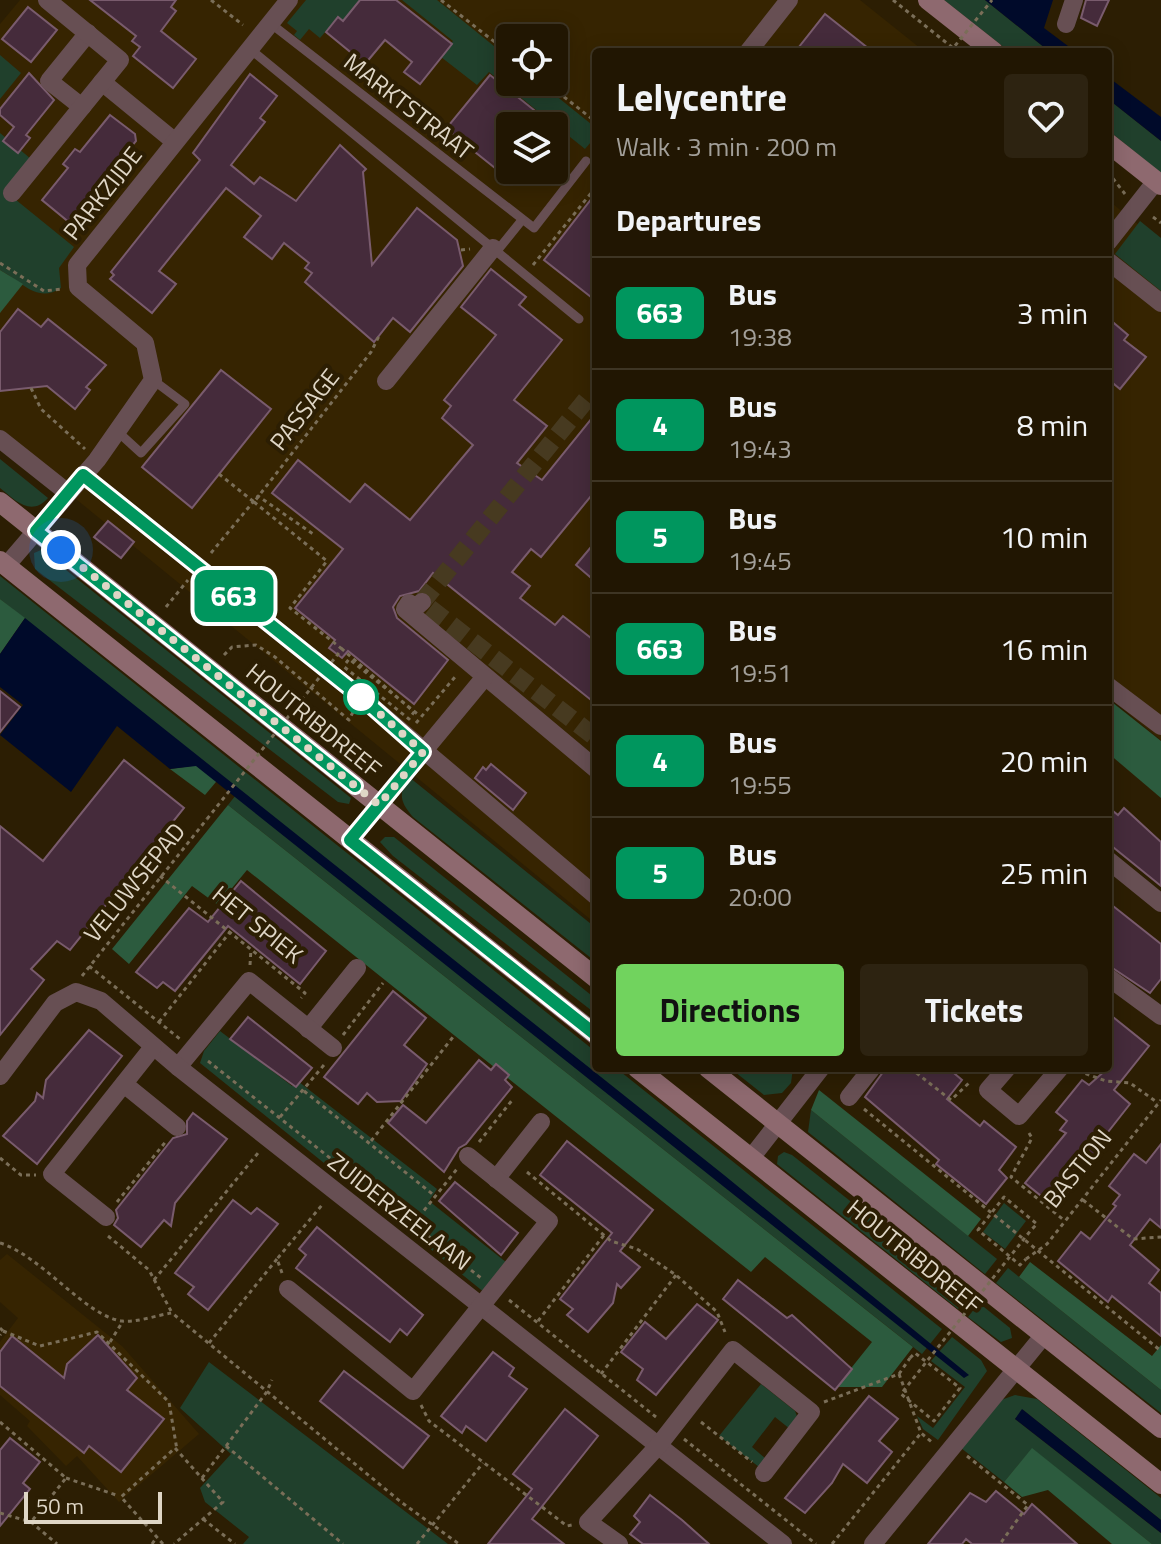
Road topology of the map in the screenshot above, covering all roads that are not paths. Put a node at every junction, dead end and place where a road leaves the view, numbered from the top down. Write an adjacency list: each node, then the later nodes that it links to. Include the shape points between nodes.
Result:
1 (47, 0): 7 (street)
2 (289, 0): 8 (street, PARKZIJDE)
3 (789, 0): 9 (street)
4 (928, 0): 10 (main road)
5 (1074, 0): 6 (street)
6 (1066, 24)
7 (88, 33): 11 (street, via 120,60); 12 (street, via 49,81)
8 (260, 37): 13 (street, PARKZIJDE); 18 (lane, MARKTSTRAAT); 20 (lane)
9 (751, 48)
10 (989, 48)
11 (102, 82): 12 (street); 13 (street, PARKZIJDE)
12 (82, 107): 17 (street)
13 (174, 141): 24 (street, PARKZIJDE, via 77,265 78,287 145,343)
14 (1112, 146): 16 (main road)
15 (586, 161): 18 (lane, via 534,228)
16 (1159, 183): 19 (street)
17 (12, 193)
18 (522, 220): 20 (lane)
19 (1112, 237)
20 (495, 250): 23 (lane); 25 (street)
21 (1112, 264): 22 (street)
22 (1161, 303)
23 (579, 319)
24 (153, 380): 26 (street); 26 (lane, via 185,404 141,453)
25 (386, 381)
26 (118, 432): 28 (street)
27 (0, 439): 29 (street)
28 (83, 475): 29 (street); 37 (street)
29 (68, 493): 31 (street)
30 (0, 502): 31 (main road, HOUTRIBDREEF)
31 (36, 531): 32 (street); 39 (main road, HOUTRIBDREEF)
32 (3, 563): 40 (main road)
33 (422, 602): 34 (street, via 415,608 409,603 405,609)
34 (484, 678): 37 (street); 38 (street)
35 (1112, 689): 36 (street)
36 (1161, 726)
37 (423, 752): 39 (street); 42 (street)
38 (592, 766)
39 (379, 805): 40 (street); 45 (main road, HOUTRIBDREEF)
40 (350, 840): 49 (main road)
41 (1112, 863): 43 (street)
42 (592, 893)
43 (1161, 903)
44 (357, 968): 48 (street)
45 (592, 975)
46 (1112, 980): 47 (street)
47 (1161, 1016)
48 (308, 1029): 51 (street, HET SPIEK); 52 (street, HET SPIEK, via 249,981)
49 (592, 1032)
50 (153, 1047): 52 (street, ZUIDERZEELAAN); 59 (street, ZUIDERZEELAAN, via 101,1001 76,992 55,1003); 60 (street)
51 (333, 1048)
52 (178, 1067): 70 (street, ZUIDERZEELAAN)
53 (642, 1072): 66 (main road, HOUTRIBDREEF)
54 (713, 1072): 63 (main road, HOUTRIBDREEF)
55 (814, 1072): 63 (street)
56 (869, 1072): 61 (street)
57 (1004, 1072): 58 (street, via 988,1090 1019,1116)
58 (1057, 1072)
59 (0, 1076)
60 (124, 1084): 64 (street); 68 (street, via 52,1174)
61 (849, 1097)
62 (541, 1122): 67 (street)
63 (777, 1123): 66 (street); 71 (main road, HOUTRIBDREEF)
64 (177, 1127)
65 (468, 1156): 67 (street)
66 (751, 1158): 72 (main road, HOUTRIBDREEF)
67 (496, 1179): 70 (street, via 549,1221)
68 (106, 1217)
69 (288, 1289): 70 (street, via 413,1391)
70 (481, 1306): 74 (street, ZUIDERZEELAAN)
71 (1044, 1335): 72 (street); 73 (main road, HOUTRIBDREEF)
72 (1015, 1370): 76 (main road, HOUTRIBDREEF); 79 (street)
73 (1161, 1428)
74 (658, 1446): 75 (street, via 733,1350 811,1412); 77 (street, via 588,1522); 78 (street, ZUIDERZEELAAN)
75 (764, 1473)
76 (1161, 1484)
77 (619, 1544)
78 (783, 1544)
79 (873, 1544)

